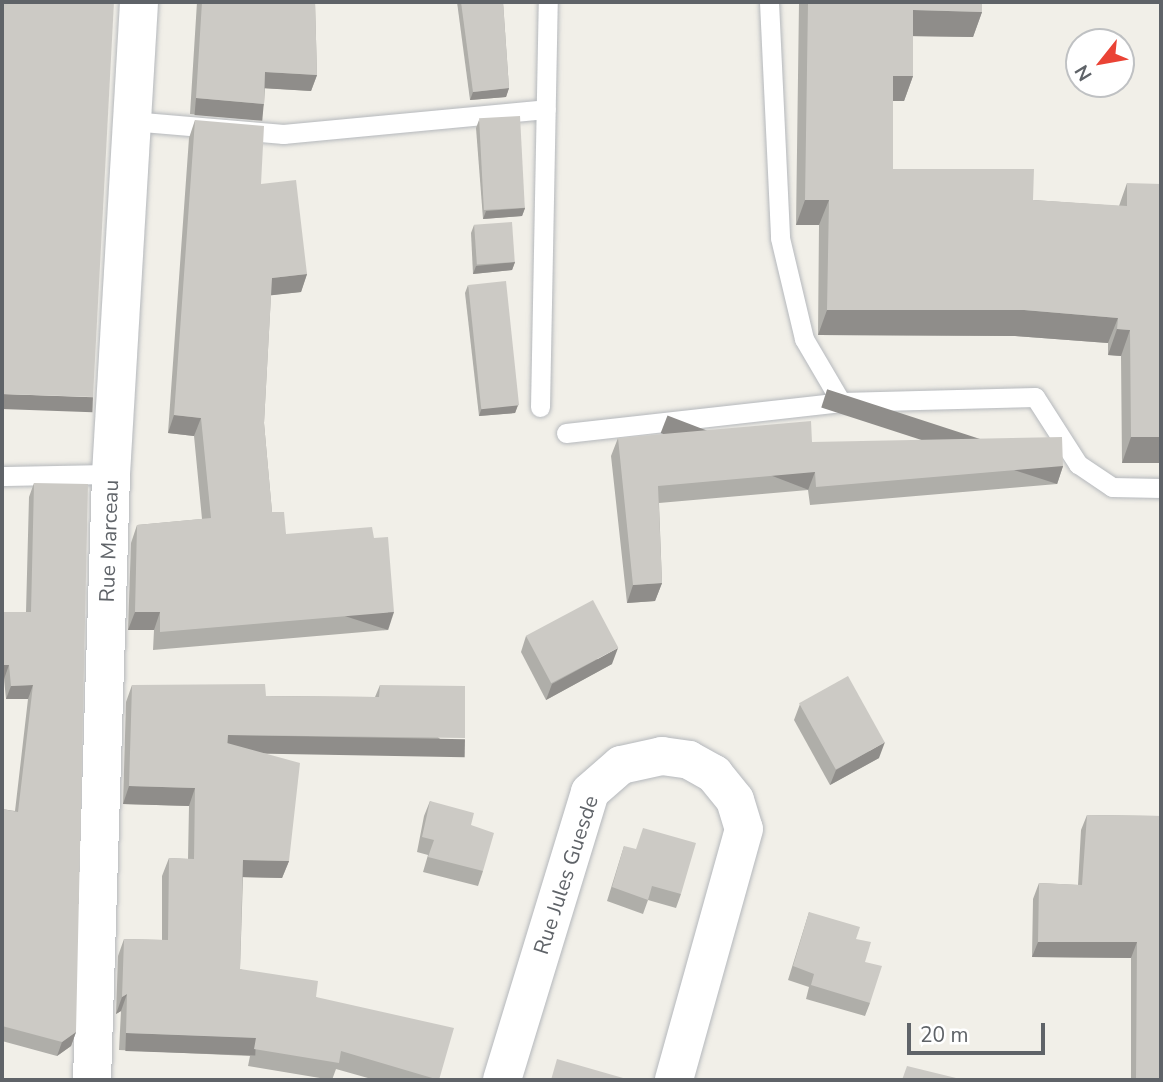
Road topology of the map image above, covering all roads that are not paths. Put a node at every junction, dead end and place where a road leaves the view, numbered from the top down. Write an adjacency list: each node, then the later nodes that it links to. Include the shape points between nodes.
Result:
1 (139, 2): 5 (street, Rue Marceau)
2 (548, 2): 4 (lane)
3 (769, 2): 6 (lane, via 779,238 804,339)
4 (546, 108): 5 (lane, via 283,134); 7 (lane)
5 (131, 121): 9 (street, Rue Marceau)
6 (841, 402): 8 (lane); 11 (lane, via 1035,397 1078,464 1112,487)
7 (540, 407)
8 (566, 433)
9 (111, 474): 10 (lane); 12 (street, Rue Marceau)
10 (2, 476)
11 (1161, 488)
12 (92, 1080)
13 (502, 1080): 14 (street, Rue Jules Guesde, via 590,792 621,765 662,756 689,760 714,774 734,800 744,829)
14 (674, 1080)

